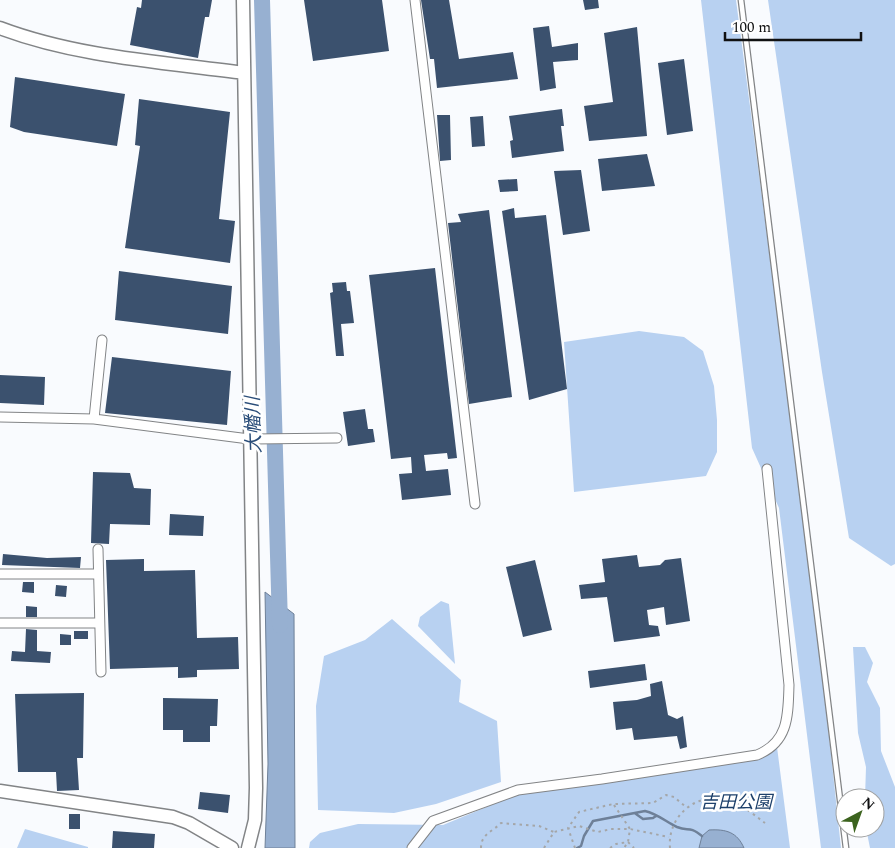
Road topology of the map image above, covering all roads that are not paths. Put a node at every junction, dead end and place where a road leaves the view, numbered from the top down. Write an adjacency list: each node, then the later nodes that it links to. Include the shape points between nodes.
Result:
1 (243, 0): 5 (street)
2 (415, 0): 12 (street)
3 (741, 0): 23 (lane)
4 (0, 28): 5 (street, via 29,39 77,50)
5 (244, 73): 10 (street)
6 (102, 340): 8 (street)
7 (0, 417): 8 (street)
8 (94, 418): 10 (street)
9 (337, 438): 10 (street)
10 (255, 439): 21 (street, via 256,788 255,820)
11 (767, 469): 22 (street, via 789,684 788,717 782,734 768,750 757,755 602,780 518,790 433,820)
12 (475, 504)
13 (98, 549): 15 (street)
14 (0, 574): 15 (street)
15 (98, 574): 17 (street)
16 (0, 623): 17 (street)
17 (99, 623): 18 (street)
18 (100, 672)
19 (0, 791): 20 (street, via 173,817)
20 (232, 848)
21 (248, 848)
22 (412, 848)
23 (846, 848)

